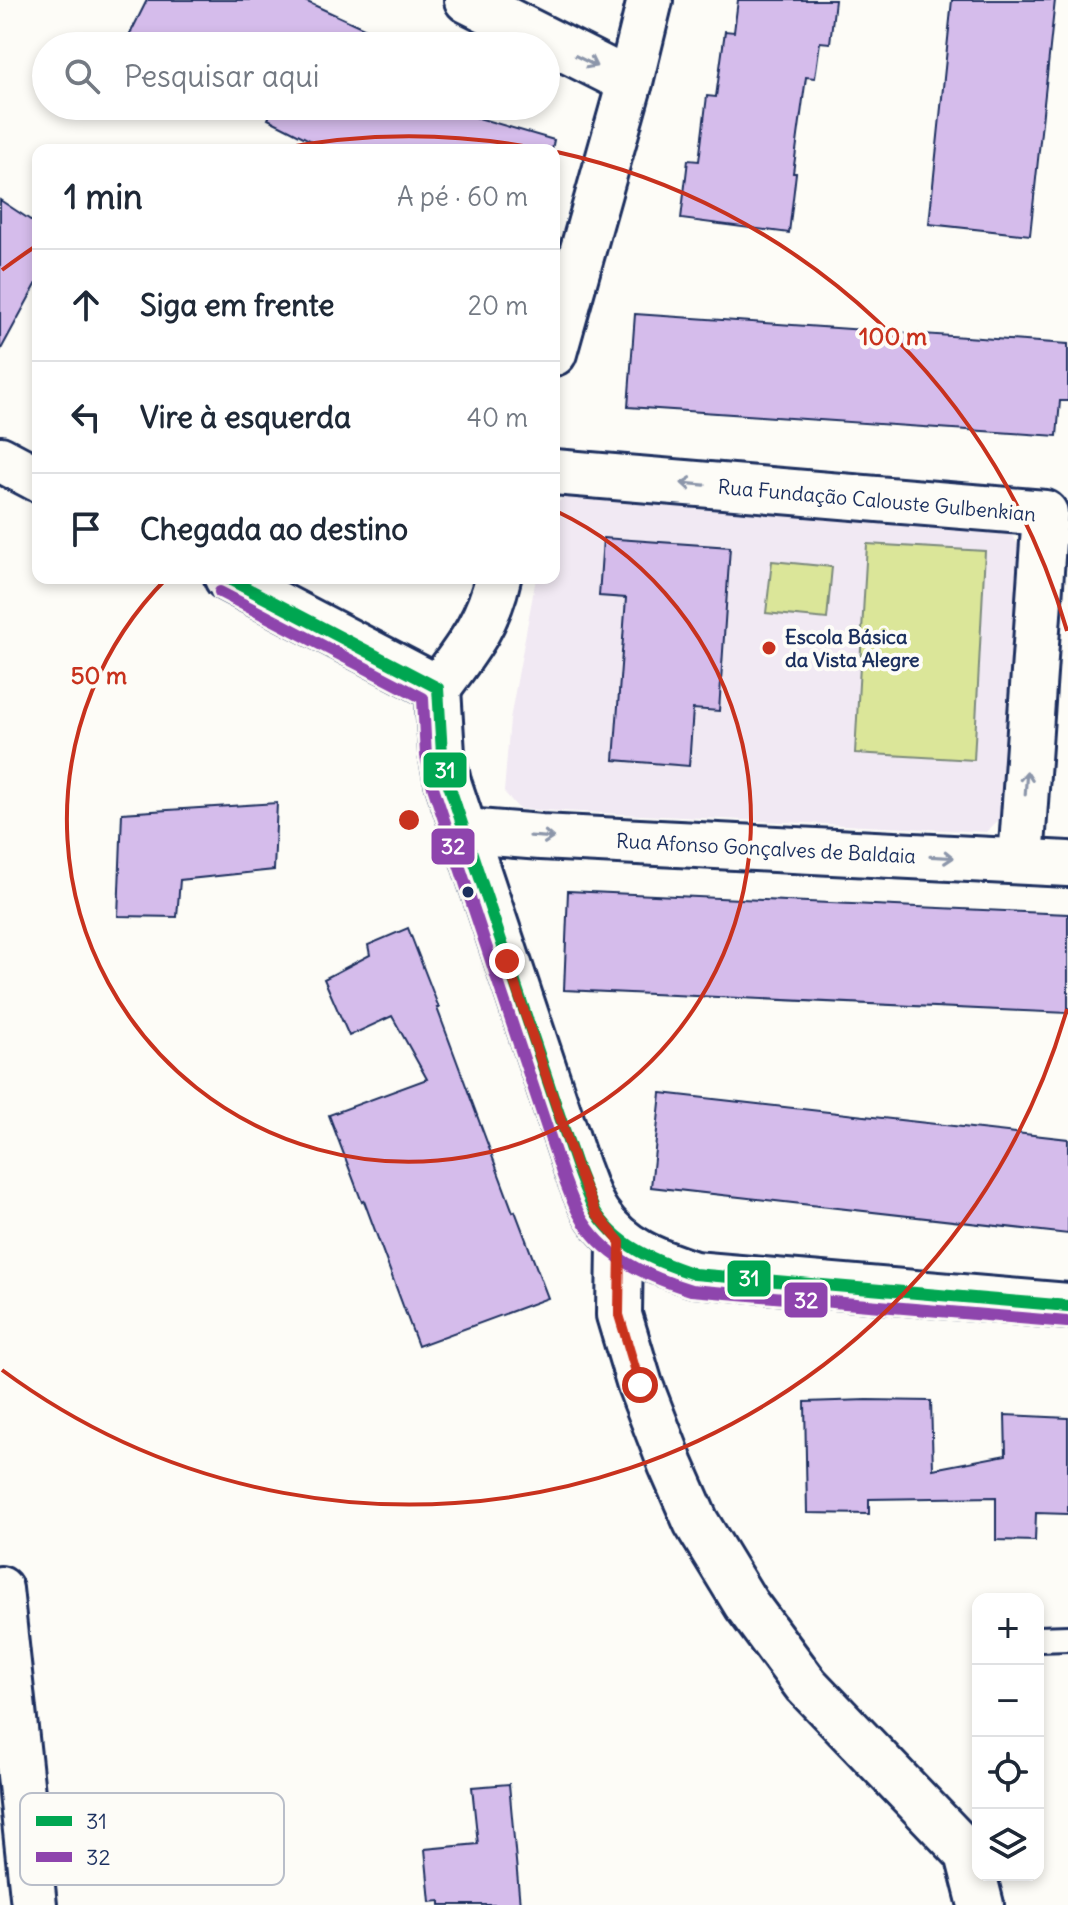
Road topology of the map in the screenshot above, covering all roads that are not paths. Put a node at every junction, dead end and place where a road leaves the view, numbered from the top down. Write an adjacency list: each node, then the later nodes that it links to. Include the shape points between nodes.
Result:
1 (467, 0): 3 (street, one-way to 3)
2 (650, 0): 5 (street)
3 (531, 32)
4 (560, 47): 5 (street, one-way to 5)
5 (630, 82): 6 (street)
6 (560, 332)
7 (0, 459): 9 (street)
8 (560, 473): 14 (street, Rua Fundação Calouste Gulbenkian, one-way to 8, via 1045,513)
9 (32, 476)
10 (239, 584): 12 (street)
11 (496, 584): 12 (street, via 476,635)
12 (438, 688): 13 (street, via 442,754)
13 (465, 831): 14 (street, Rua Afonso Gonçalves de Baldaia, one-way to 14); 16 (street, via 577,1168 596,1213)
14 (1021, 861): 15 (street, Rua Afonso Gonçalves de Baldaia)
15 (1068, 864)
16 (620, 1242): 17 (street, via 694,1274); 22 (street, via 619,1315 640,1385 696,1522 746,1604 806,1685)
17 (1068, 1306)
18 (0, 1589): 21 (street)
19 (1068, 1638): 20 (lane)
20 (1044, 1639)
21 (22, 1793)
22 (972, 1844)
23 (978, 1881): 26 (street)
24 (32, 1885): 25 (street)
25 (34, 1905)
26 (981, 1905)

